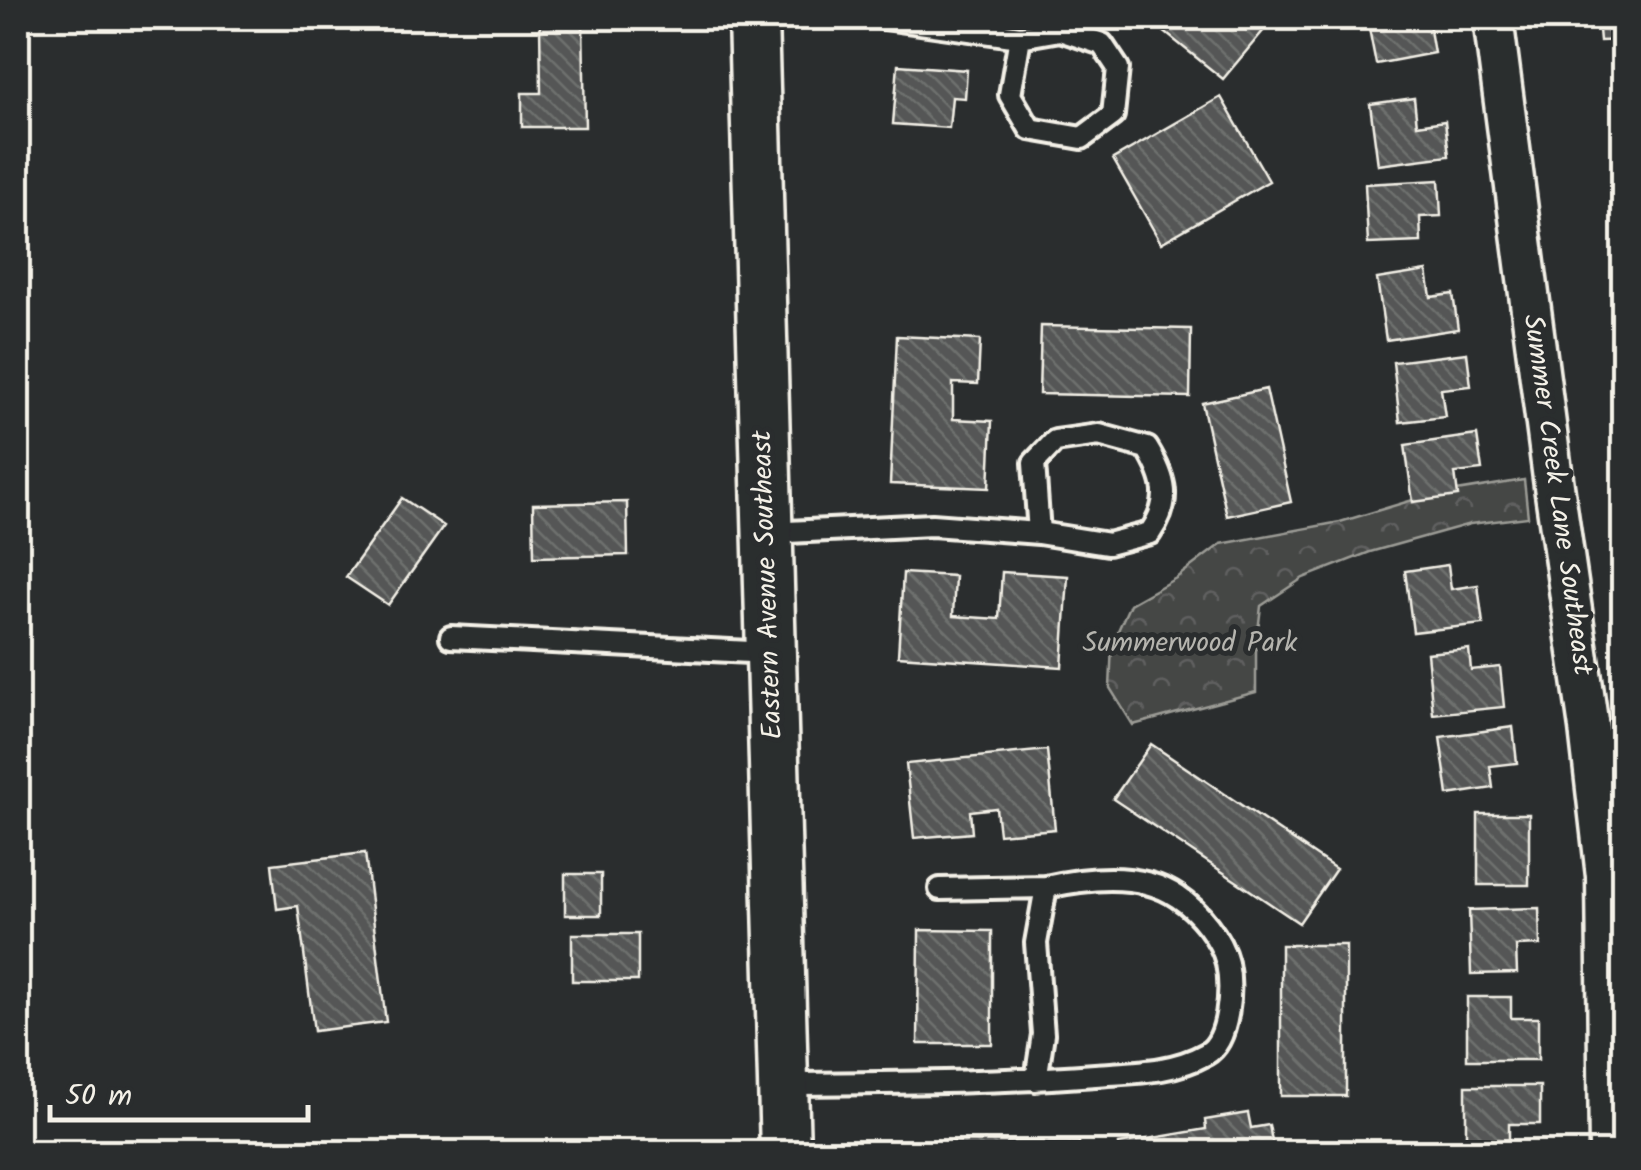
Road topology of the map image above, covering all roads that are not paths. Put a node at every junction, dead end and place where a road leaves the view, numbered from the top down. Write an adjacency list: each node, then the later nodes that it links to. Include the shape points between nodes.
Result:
1 (753, 18): 5 (street, Eastern Avenue Southeast)
2 (884, 18): 4 (lane)
3 (1494, 18): 14 (street, Summer Creek Lane Southeast, via 1606,876)
4 (1020, 37): 4 (lane, via 1060,30 1102,44 1118,68 1114,114 1082,138 1030,130 1010,95)
5 (767, 533): 6 (lane, via 932,525); 8 (street, Eastern Avenue Southeast)
6 (1040, 533): 6 (lane, via 1108,544 1150,533 1163,514 1164,476 1147,448 1099,435 1054,441 1034,463)
7 (451, 637): 8 (lane)
8 (770, 654): 12 (street, Eastern Avenue Southeast)
9 (1046, 888): 10 (lane); 11 (lane, via 1036,944 1043,1034); 11 (lane, via 1086,878 1137,882 1176,895 1206,922 1226,962 1228,1024 1211,1052 1174,1068)
10 (940, 889)
11 (1036, 1080): 12 (lane)
12 (784, 1084): 13 (street, Eastern Avenue Southeast)
13 (786, 1152)
14 (1609, 1152)

